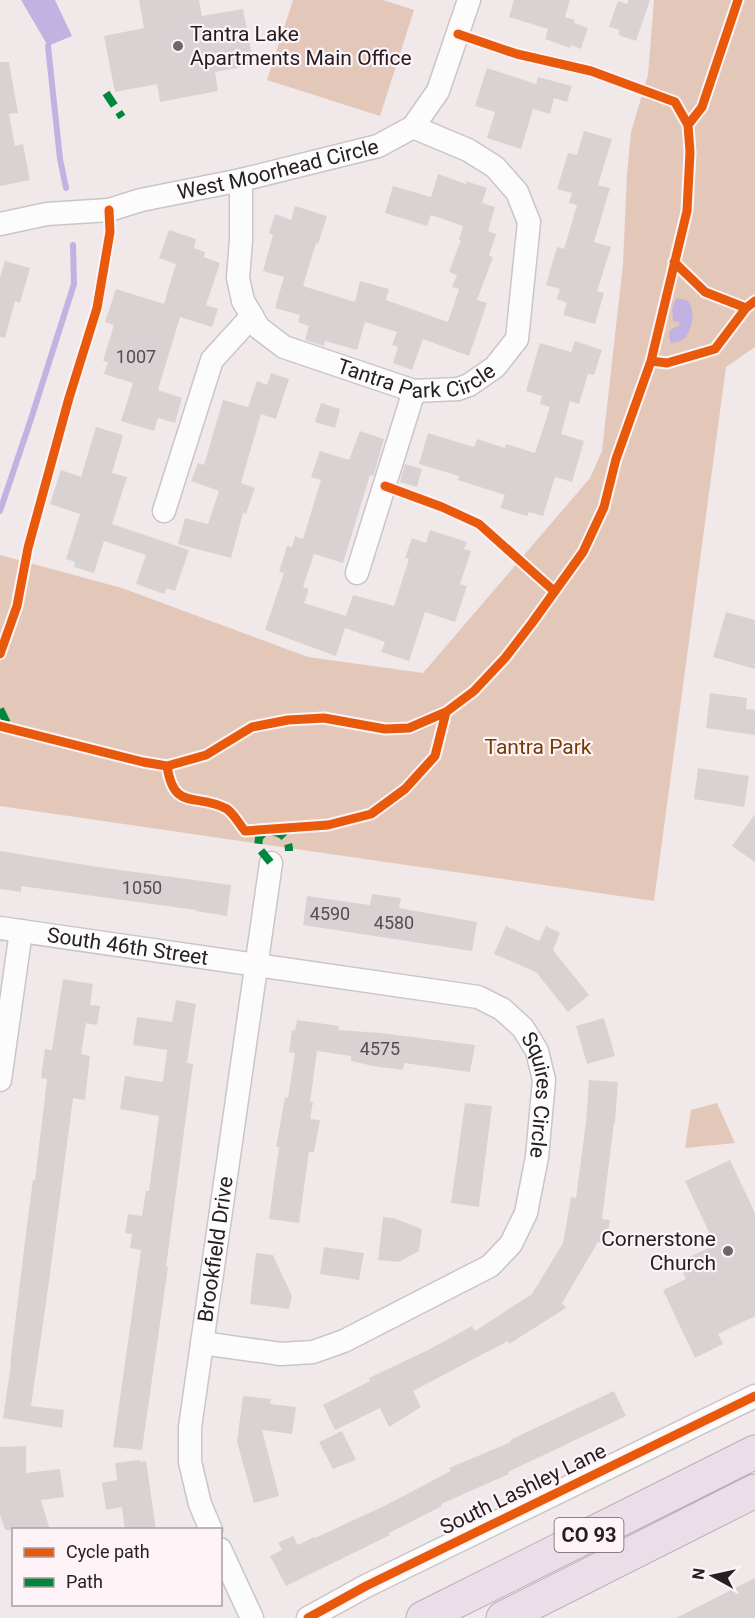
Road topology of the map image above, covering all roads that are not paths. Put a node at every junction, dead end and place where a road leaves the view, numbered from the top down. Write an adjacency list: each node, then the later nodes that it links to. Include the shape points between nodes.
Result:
1 (469, 0): 2 (street, West Moorhead Circle, via 438,91)
2 (413, 127): 3 (street, West Moorhead Circle, via 378,146); 6 (street, Tantra Park Circle, via 468,150 495,167 516,192 529,222 517,339 513,346 495,367 458,390)
3 (241, 180): 4 (street, West Moorhead Circle, via 109,210 47,214); 5 (street, Tantra Park Circle, via 238,278 243,302)
4 (0, 224)
5 (252, 316): 6 (street, Tantra Park Circle, via 259,328 284,347); 7 (street, via 212,360)
6 (414, 391): 8 (street)
7 (164, 511)
8 (357, 573)
9 (271, 863): 11 (street, Brookfield Drive)
10 (10, 930): 11 (street, South 46th Street); 12 (street)
11 (256, 967): 13 (street, Brookfield Drive); 13 (street, Squires Circle, via 478,997 502,1009 523,1028 537,1051 544,1080 537,1157 526,1213 511,1245 490,1266 344,1341 313,1352 282,1354)
12 (0, 1080)
13 (202, 1343): 17 (street, Brookfield Drive, via 190,1427 190,1462 200,1504)
14 (755, 1396): 20 (street, South Lashley Lane)
15 (755, 1452): 21 (highway, CO 93)
16 (755, 1491): 22 (highway, CO 93)
17 (211, 1528)
18 (222, 1553): 19 (street)
19 (252, 1618)
20 (308, 1618)
21 (423, 1618)
22 (503, 1618)

